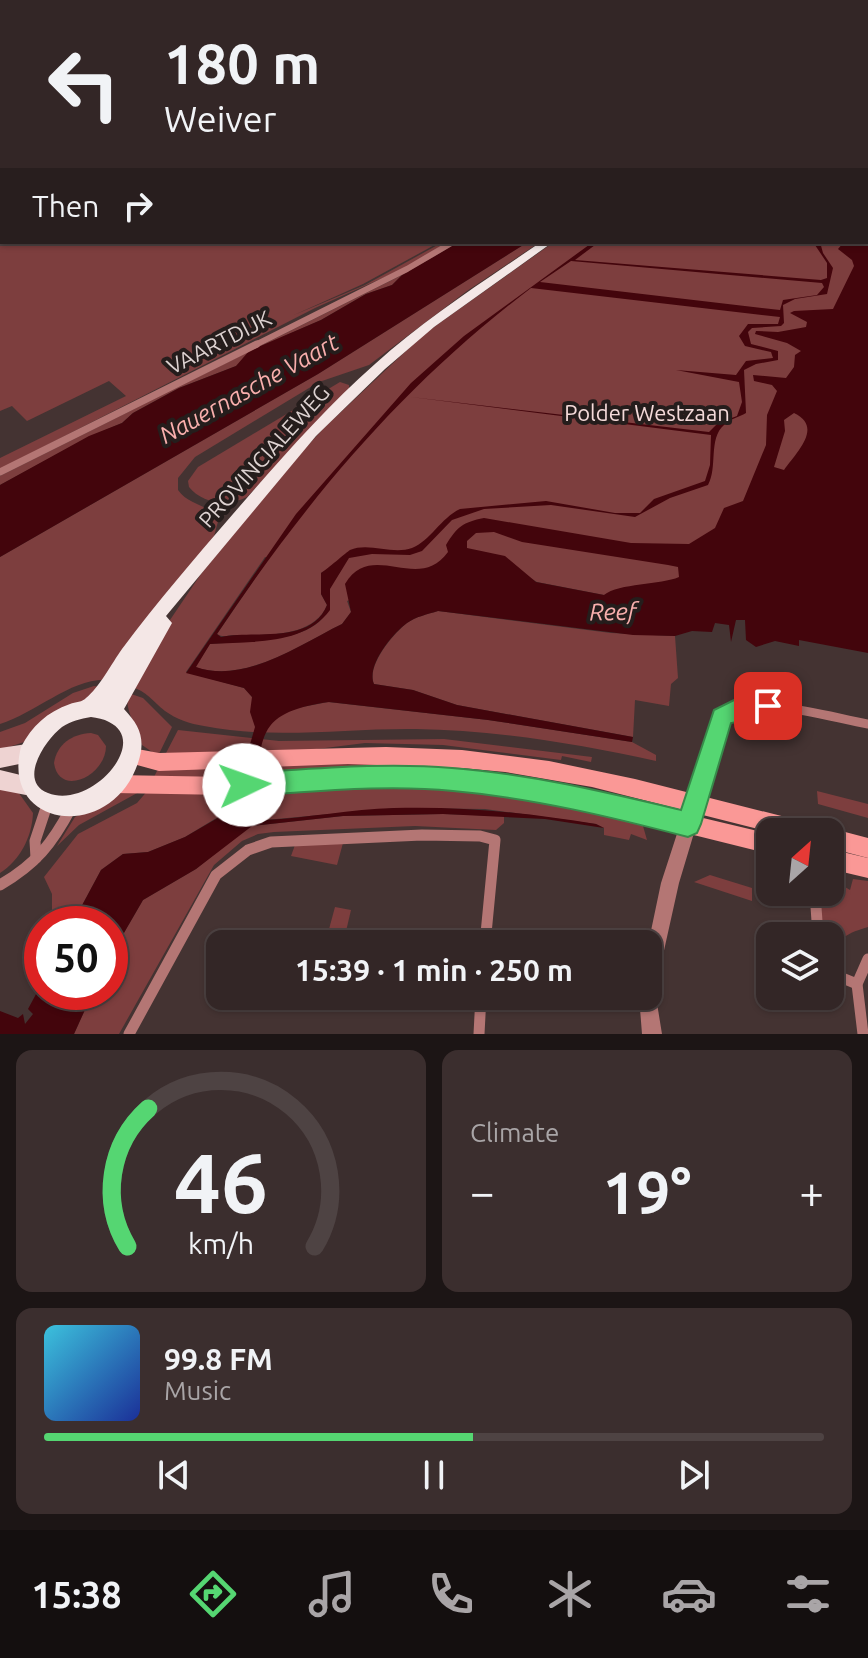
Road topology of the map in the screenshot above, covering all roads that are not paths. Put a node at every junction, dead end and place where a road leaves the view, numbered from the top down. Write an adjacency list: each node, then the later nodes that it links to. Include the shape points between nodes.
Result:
1 (450, 244): 3 (street, VAARTDIJK)
2 (545, 244): 4 (highway, PROVINCIALEWEG, via 480,286 380,366 311,433)
3 (0, 472)
4 (206, 558): 5 (highway, PROVINCIALEWEG, via 160,611); 6 (highway, PROVINCIALEWEG)
5 (91, 708): 6 (highway); 8 (highway, via 53,722)
6 (113, 711): 9 (highway, via 128,724)
7 (868, 724): 14 (street, via 768,706 728,713 718,726)
8 (27, 754): 10 (main road); 13 (highway)
9 (132, 756): 12 (highway); 14 (main road, via 159,762 464,759 579,776)
10 (0, 758)
11 (0, 780): 13 (main road)
12 (115, 784): 16 (highway, via 95,800); 18 (main road, via 452,779 573,796)
13 (26, 785): 15 (highway)
14 (695, 803): 17 (main road); 18 (street)
15 (47, 805): 16 (highway); 22 (street, via 35,841)
16 (72, 808): 22 (street, via 52,843)
17 (756, 819)
18 (688, 824): 19 (main road); 27 (street)
19 (756, 841)
20 (844, 842): 21 (main road)
21 (868, 848)
22 (36, 858): 25 (street)
23 (844, 862): 24 (main road)
24 (868, 868)
25 (0, 885)
26 (486, 930): 33 (street, via 495,840 422,835 271,842 250,848 216,875)
27 (660, 930)
28 (868, 959): 30 (street)
29 (844, 979): 30 (street)
30 (857, 984): 36 (street)
31 (480, 1010): 34 (street)
32 (649, 1010): 35 (street)
33 (129, 1034)
34 (479, 1034)
35 (652, 1034)
36 (863, 1034)

